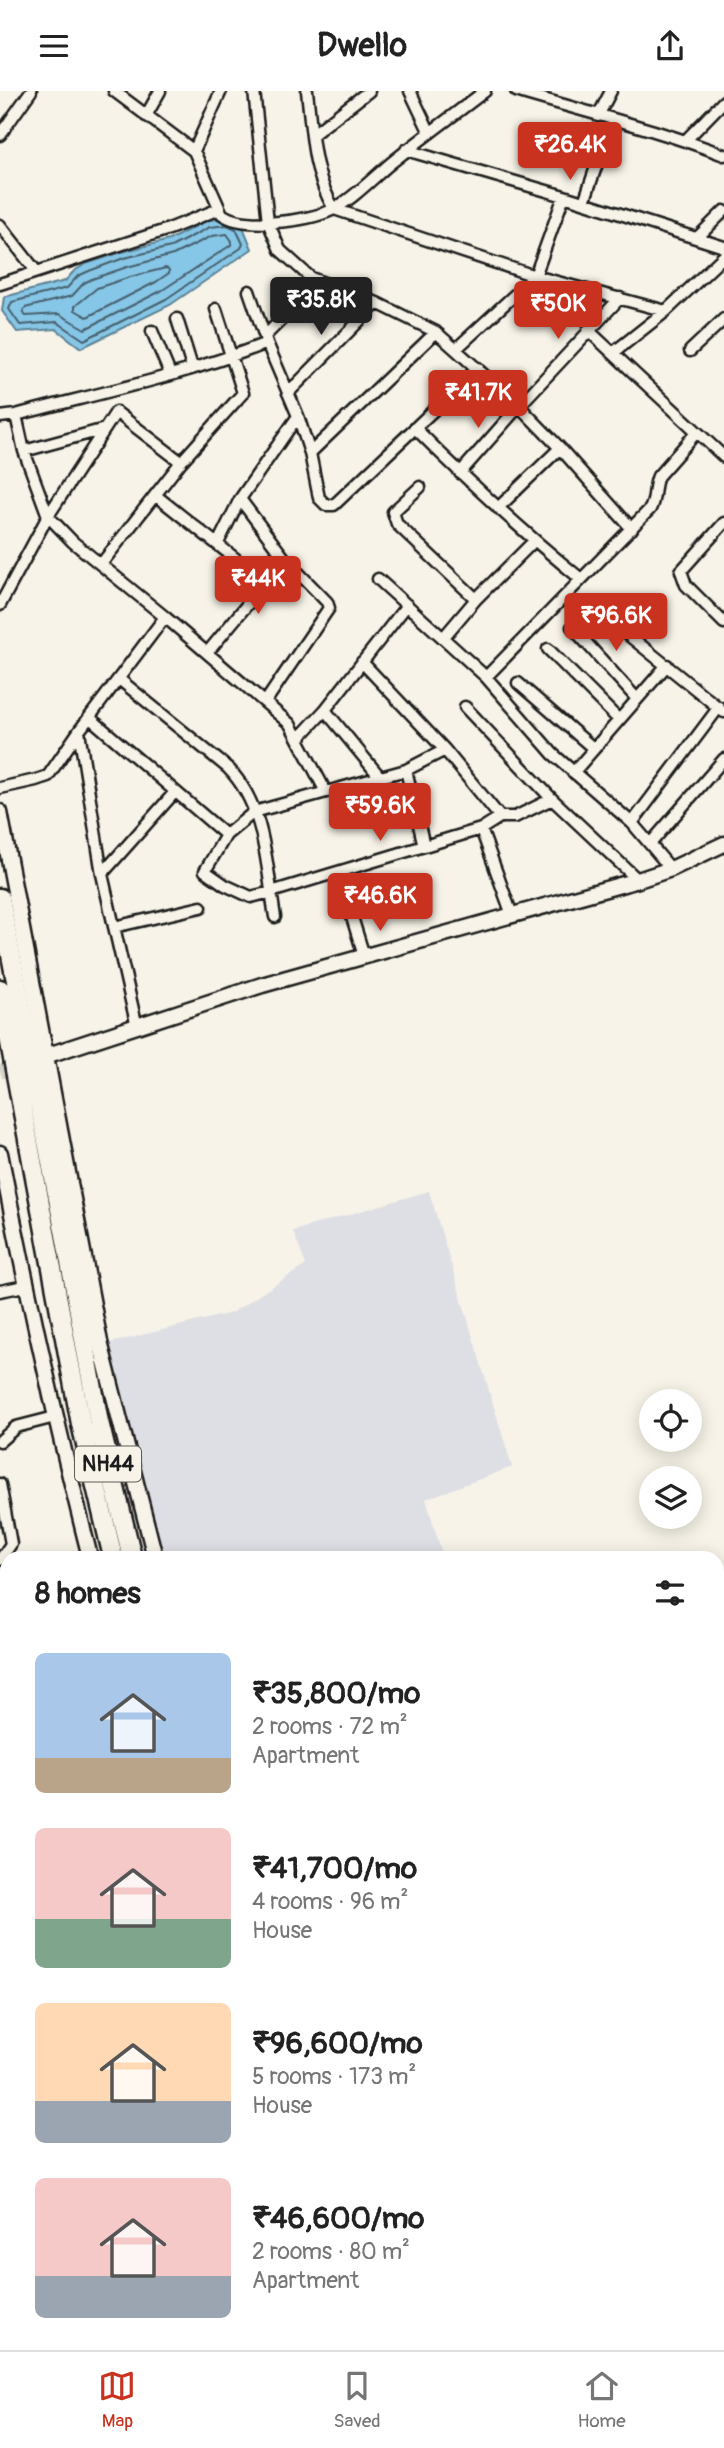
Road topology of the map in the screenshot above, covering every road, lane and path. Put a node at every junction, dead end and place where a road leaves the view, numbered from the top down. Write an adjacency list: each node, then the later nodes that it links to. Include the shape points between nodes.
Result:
1 (31, 91): 17 (street)
2 (114, 91): 13 (street)
3 (160, 91): 13 (street)
4 (221, 91): 21 (street)
5 (254, 91): 28 (street)
6 (307, 91): 18 (street)
7 (369, 91): 18 (street)
8 (410, 91): 16 (street)
9 (485, 91): 16 (street)
10 (516, 91): 14 (street)
11 (611, 91): 14 (street)
12 (724, 101): 19 (street)
13 (146, 115): 21 (street)
14 (598, 116): 15 (street)
15 (612, 120): 19 (street); 24 (street)
16 (430, 133): 20 (street)
17 (0, 135)
18 (312, 135): 26 (street, via 322,188)
19 (686, 140): 22 (street)
20 (406, 150): 23 (street); 26 (street)
21 (194, 151): 25 (street)
22 (724, 155)
23 (564, 196): 24 (street); 34 (street)
24 (584, 202): 30 (street)
25 (219, 209): 28 (street, via 230,218); 33 (street)
26 (334, 209): 28 (street, via 302,220); 34 (street)
27 (724, 211): 30 (street)
28 (268, 222): 35 (street, via 280,250)
29 (0, 225): 33 (street)
30 (697, 239): 31 (street)
31 (724, 247)
32 (724, 256): 41 (street)
33 (36, 271): 36 (street)
34 (535, 276): 38 (street); 48 (street)
35 (319, 282): 39 (street); 47 (street)
36 (0, 284)
37 (249, 291): 47 (street)
38 (620, 298): 41 (street); 44 (street)
39 (377, 303): 46 (street); 55 (street)
40 (216, 309): 51 (street)
41 (666, 311): 50 (street)
42 (177, 319): 52 (street)
43 (724, 319): 49 (street)
44 (588, 330): 50 (street); 56 (street)
45 (152, 331): 54 (street)
46 (436, 332): 48 (street); 65 (street)
47 (266, 340): 51 (street); 55 (street)
48 (456, 349): 53 (street)
49 (690, 351)
50 (613, 353): 62 (street)
51 (232, 357): 52 (street); 67 (street, via 243,393)
52 (192, 367): 54 (street)
53 (478, 368): 56 (street); 61 (street)
54 (170, 375): 57 (street)
55 (288, 393): 58 (street)
56 (519, 406): 63 (street); 68 (street)
57 (16, 415): 59 (street); 64 (street)
58 (298, 416): 65 (street); 71 (street)
59 (0, 417)
60 (105, 429): 64 (street); 67 (street, via 116,412); 73 (street)
61 (416, 429): 65 (street, via 334,505 319,498); 68 (street)
62 (696, 433): 66 (street); 75 (street, via 662,469 654,484 654,503)
63 (560, 448): 72 (street); 75 (street)
64 (24, 451): 73 (street)
65 (310, 453)
66 (724, 457)
67 (181, 462): 70 (street)
68 (460, 473): 72 (street)
69 (419, 487): 83 (street, via 393,512 393,518)
70 (155, 495): 77 (street); 79 (street)
71 (240, 499): 77 (street); 78 (street)
72 (498, 507): 76 (street)
73 (48, 516): 79 (street); 84 (street)
74 (724, 523): 88 (street, via 681,571 685,585)
75 (632, 529): 81 (street)
76 (534, 541): 81 (street); 83 (street)
77 (218, 543): 82 (street)
78 (285, 559): 82 (street); 99 (street, via 329,608)
79 (102, 563): 87 (street)
80 (378, 579): 85 (street)
81 (581, 579): 95 (street)
82 (265, 582): 92 (street)
83 (476, 599): 90 (street)
84 (0, 605)
85 (407, 605): 90 (street); 93 (street)
86 (603, 614): 94 (street)
87 (166, 618): 92 (street); 96 (street)
88 (724, 623)
89 (572, 627): 98 (street)
90 (443, 638): 95 (street)
91 (548, 649): 104 (street)
92 (207, 653): 99 (street)
93 (362, 662): 101 (street); 108 (street)
94 (667, 665): 98 (street); 102 (street)
95 (486, 677): 111 (street)
96 (119, 679): 103 (street); 118 (street, via 228,768 242,783)
97 (518, 683): 107 (street)
98 (637, 699): 104 (street)
99 (266, 701): 106 (street)
100 (465, 708): 116 (street)
101 (325, 710): 106 (street); 112 (street)
102 (721, 710): 120 (street)
103 (90, 718): 105 (street); 114 (street)
104 (619, 720): 107 (street)
105 (79, 731): 113 (street, via 48,776); 128 (street)
106 (299, 738): 115 (street)
107 (594, 749): 111 (street)
108 (445, 750): 110 (street); 119 (street)
109 (724, 759): 123 (street)
110 (406, 770): 112 (street); 125 (street)
111 (573, 773): 120 (street)
112 (380, 778): 115 (street)
113 (0, 788)
114 (175, 792): 122 (street); 128 (street)
115 (326, 792): 118 (street)
116 (552, 799): 119 (street, via 515,817); 129 (street)
117 (0, 812): 139 (street)
118 (254, 812): 122 (street); 130 (street, via 262,828)
119 (500, 817): 121 (street)
120 (632, 823): 123 (street)
121 (481, 829): 125 (street); 133 (street)
122 (226, 835): 130 (street, via 205,871 251,897)
123 (650, 844): 126 (street)
124 (724, 844): 126 (street)
125 (424, 846): 127 (street)
126 (671, 869): 129 (street)
127 (338, 872): 130 (street); 136 (street)
128 (102, 874): 135 (street)
129 (638, 880): 133 (street)
130 (271, 893): 134 (street)
131 (0, 898): 149 (highway, NH44, via 99,1422)
132 (201, 907): 135 (street)
133 (512, 915): 136 (street)
134 (275, 917)
135 (114, 927): 138 (street)
136 (364, 956): 138 (street)
137 (0, 989): 148 (highway, NH44, via 81,1424)
138 (137, 1027): 139 (street)
139 (45, 1056): 150 (street, via 100,1342)
140 (0, 1153): 141 (street)
141 (26, 1286): 142 (street); 143 (street)
142 (0, 1291)
143 (55, 1417): 144 (street, via 16,1427); 147 (street)
144 (0, 1441)
145 (0, 1483): 146 (street, via 11,1544)
146 (6, 1551)
147 (88, 1551)
148 (112, 1551)
149 (131, 1551)
150 (153, 1551)

